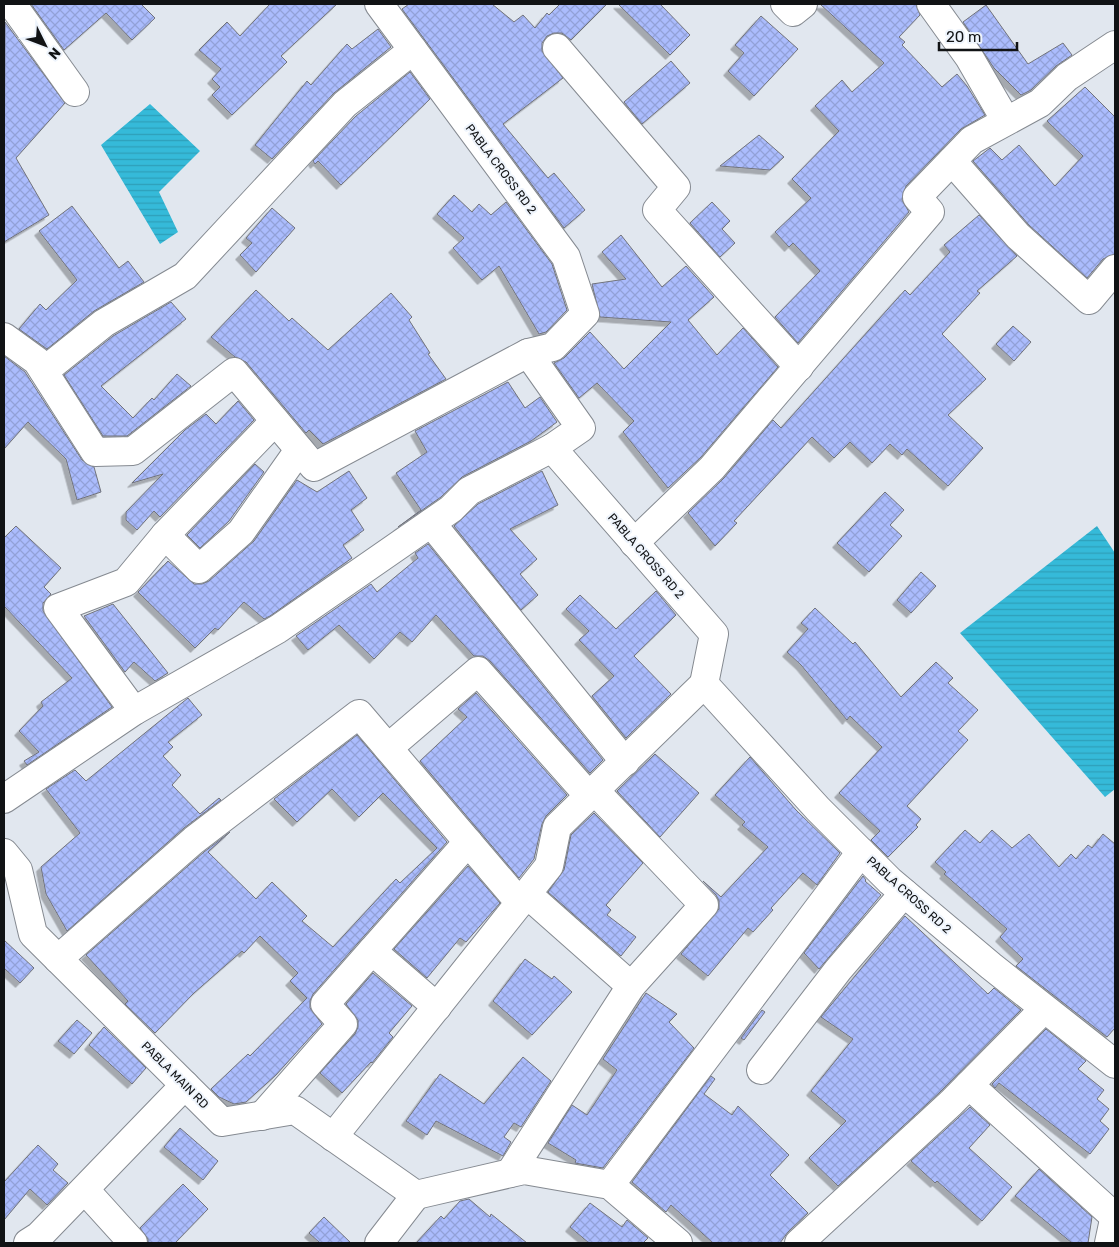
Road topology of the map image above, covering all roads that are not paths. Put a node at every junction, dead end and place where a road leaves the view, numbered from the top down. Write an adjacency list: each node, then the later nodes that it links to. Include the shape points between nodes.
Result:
1 (12, 4): 9 (street)
2 (379, 4): 8 (street, PABLA CROSS RD 2)
3 (785, 4): 4 (street, via 793,12)
4 (803, 4)
5 (930, 4): 10 (street, via 970,57)
6 (1115, 45): 10 (street, via 1068,77 1040,102)
7 (557, 48): 15 (street, via 676,187 657,210)
8 (413, 50): 14 (street, PABLA CROSS RD 2, via 566,257 585,314 553,347); 16 (street, via 345,104 185,276 104,323)
9 (75, 92)
10 (1006, 121): 11 (street, via 972,140)
11 (952, 160): 12 (street, via 1018,236 1089,300); 15 (street, via 917,197 930,212)
12 (1115, 269)
13 (4, 337): 16 (street, via 37,361)
14 (528, 353): 18 (street, via 581,428); 19 (street, via 314,467)
15 (799, 367): 22 (street, via 712,468)
16 (44, 371): 17 (street, via 95,452 133,451 234,372)
17 (275, 421): 19 (street); 21 (street)
18 (552, 448): 20 (street, via 469,491); 22 (street, PABLA CROSS RD 2)
19 (299, 450): 21 (street, via 241,532 199,569)
20 (431, 523): 24 (street, via 278,629); 26 (street)
21 (165, 535): 24 (street, via 126,582 58,608)
22 (634, 543): 23 (street, PABLA CROSS RD 2, via 714,634)
23 (704, 684): 26 (street); 30 (street, PABLA CROSS RD 2)
24 (134, 711): 28 (street)
25 (388, 748): 27 (street, via 478,671); 29 (street); 35 (street, via 359,714 194,840)
26 (625, 762): 27 (street)
27 (592, 794): 33 (street, via 557,827 549,866); 36 (street, via 704,905)
28 (4, 799)
29 (468, 842): 33 (street); 34 (street)
30 (861, 852): 32 (street, PABLA CROSS RD 2); 46 (street)
31 (4, 853): 35 (street, PABLA MAIN RD, via 18,870 33,934)
32 (904, 893): 38 (street, PABLA CROSS RD 2); 40 (street, via 838,970)
33 (523, 898): 36 (street); 37 (street)
34 (372, 951): 37 (street); 43 (street, via 325,1004 343,1024)
35 (58, 959): 41 (street, PABLA MAIN RD)
36 (630, 986): 45 (street)
37 (437, 1007): 44 (street)
38 (1044, 1009): 39 (street, PABLA CROSS RD 2); 42 (street)
39 (1115, 1064)
40 (761, 1070)
41 (185, 1085): 43 (street, PABLA MAIN RD, via 222,1122); 47 (street)
42 (968, 1085): 49 (street); 54 (street)
43 (262, 1116): 44 (street, PABLA MAIN RD, via 295,1110)
44 (333, 1137): 48 (street, PABLA MAIN RD)
45 (510, 1173): 46 (street, via 524,1170); 48 (street)
46 (610, 1185): 53 (street)
47 (85, 1190): 50 (street); 51 (street)
48 (416, 1195): 52 (street)
49 (1115, 1216): 55 (street)
50 (28, 1243)
51 (133, 1243)
52 (379, 1243)
53 (678, 1243)
54 (798, 1243)
55 (1109, 1243)

